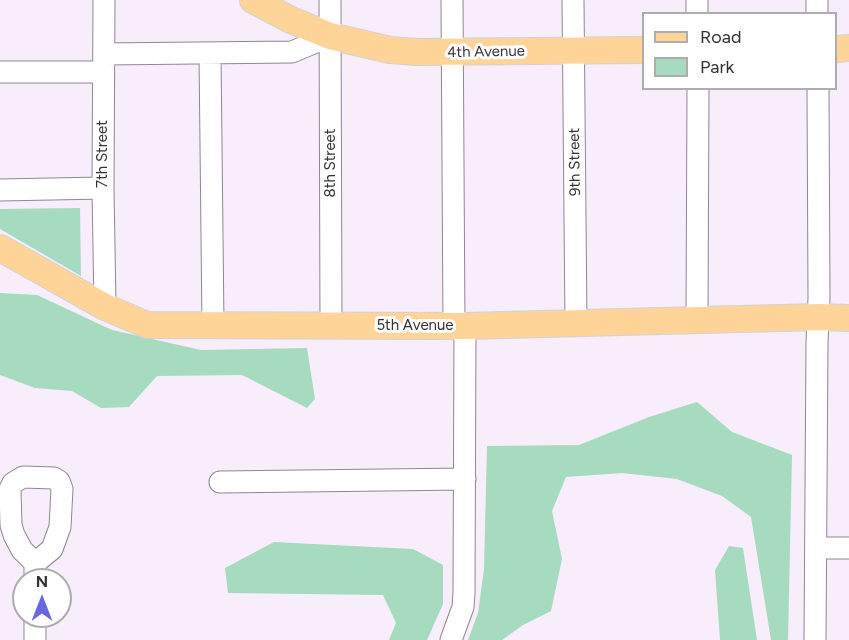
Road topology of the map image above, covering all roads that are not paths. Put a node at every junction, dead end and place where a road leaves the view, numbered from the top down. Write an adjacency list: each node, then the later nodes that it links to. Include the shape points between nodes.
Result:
1 (104, 0): 11 (street, 7th Street)
2 (253, 0): 6 (main road, 4th Avenue)
3 (330, 0): 6 (street, 8th Street)
4 (452, 0): 9 (street)
5 (573, 0): 8 (street, 9th Street)
6 (330, 36): 9 (main road, 4th Avenue, via 390,50); 10 (street, via 292,52); 24 (street, 8th Street)
7 (642, 50): 8 (main road, 4th Avenue)
8 (574, 51): 9 (main road, 4th Avenue); 22 (street, 9th Street)
9 (452, 52): 25 (street)
10 (210, 54): 11 (street); 23 (street)
11 (104, 63): 12 (street); 15 (street, 7th Street)
12 (0, 72)
13 (698, 90): 21 (street)
14 (818, 90): 19 (street)
15 (103, 188): 16 (street); 18 (street, 7th Street)
16 (0, 190)
17 (0, 248): 18 (main road, 5th Avenue)
18 (105, 307): 23 (main road, 5th Avenue, via 147,325)
19 (819, 317): 20 (main road, 5th Avenue); 21 (main road, 5th Avenue); 28 (street)
20 (849, 318)
21 (697, 320): 22 (main road, 5th Avenue)
22 (576, 324): 25 (main road, 5th Avenue)
23 (213, 326): 24 (main road, 5th Avenue)
24 (331, 326): 25 (main road, 5th Avenue)
25 (460, 326): 26 (street)
26 (465, 479): 27 (street); 30 (street, via 463,607)
27 (220, 482)
28 (816, 548): 29 (street); 31 (street)
29 (849, 548)
30 (451, 640)
31 (815, 640)

